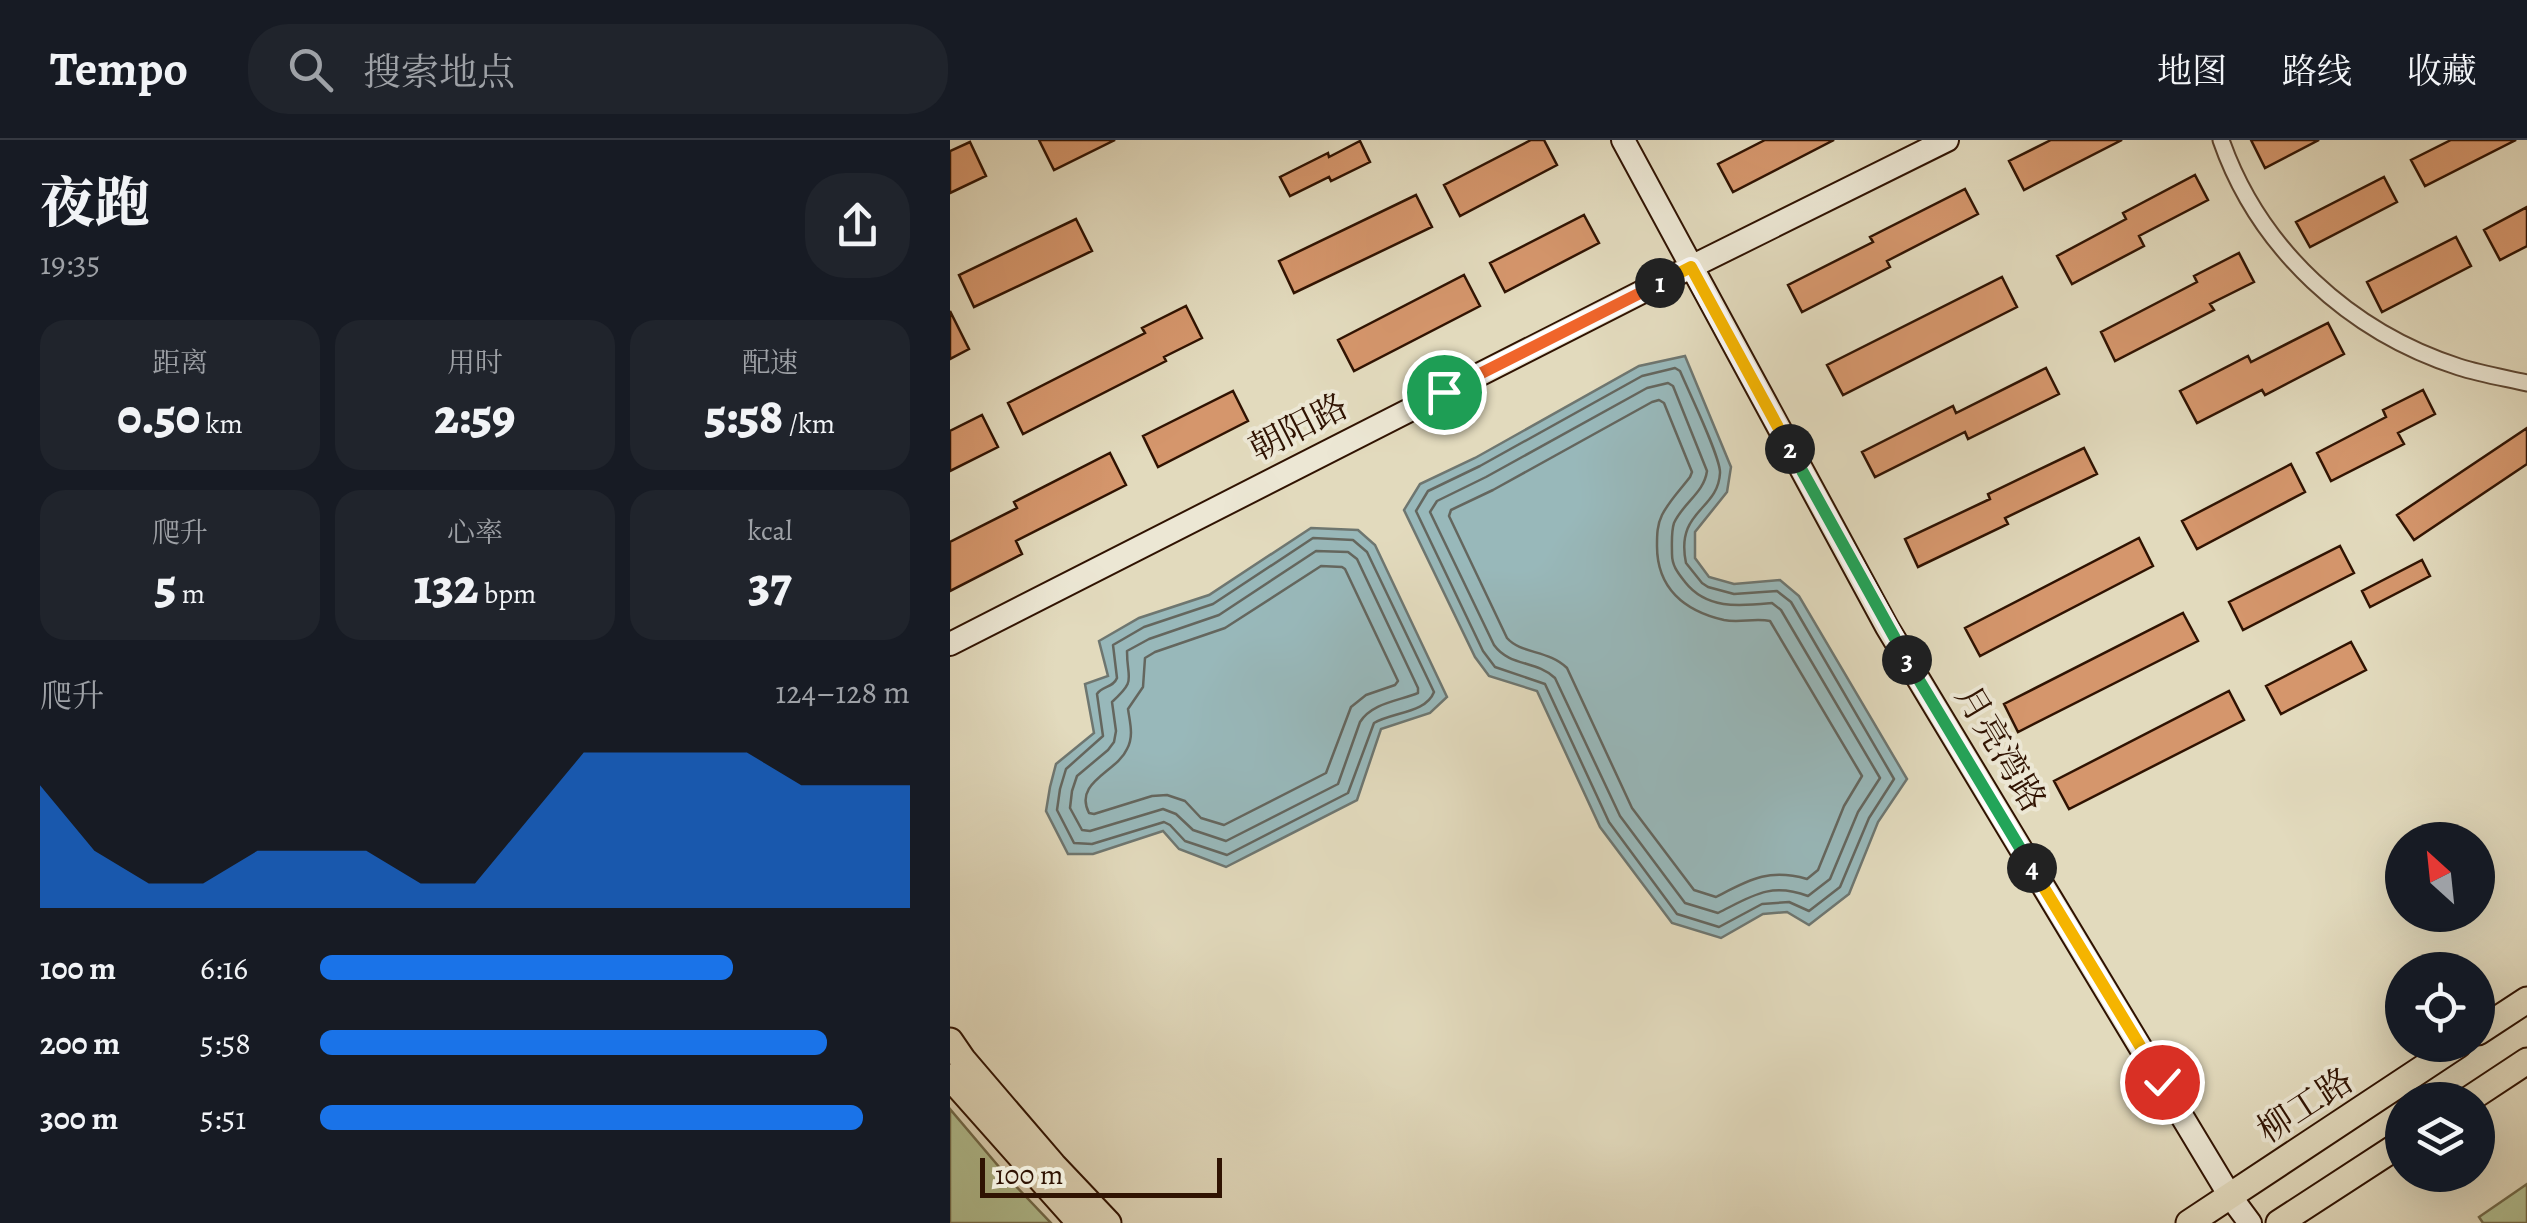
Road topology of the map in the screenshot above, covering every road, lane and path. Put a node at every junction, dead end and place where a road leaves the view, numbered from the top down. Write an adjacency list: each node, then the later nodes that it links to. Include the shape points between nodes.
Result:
1 (1623, 140): 4 (street, 月亮湾路)
2 (1947, 140): 4 (street, 朝阳路)
3 (2221, 140): 5 (street, via 2252,208 2288,258 2335,301 2402,344)
4 (1691, 267): 6 (street, 朝阳路); 15 (street, 月亮湾路, via 1888,628)
5 (2527, 384)
6 (950, 644)
7 (2527, 1000): 8 (main road)
8 (2495, 1021)
9 (950, 1042): 17 (main road)
10 (2432, 1062): 15 (main road, 柳工路)
11 (2527, 1062): 13 (main road)
12 (950, 1077): 16 (main road)
13 (2495, 1083)
14 (2385, 1154): 20 (main road)
15 (2230, 1196): 18 (main road, 柳工路); 19 (street, 月亮湾路)
16 (1080, 1223)
17 (1108, 1223)
18 (2189, 1223)
19 (2250, 1223)
20 (2280, 1223)

